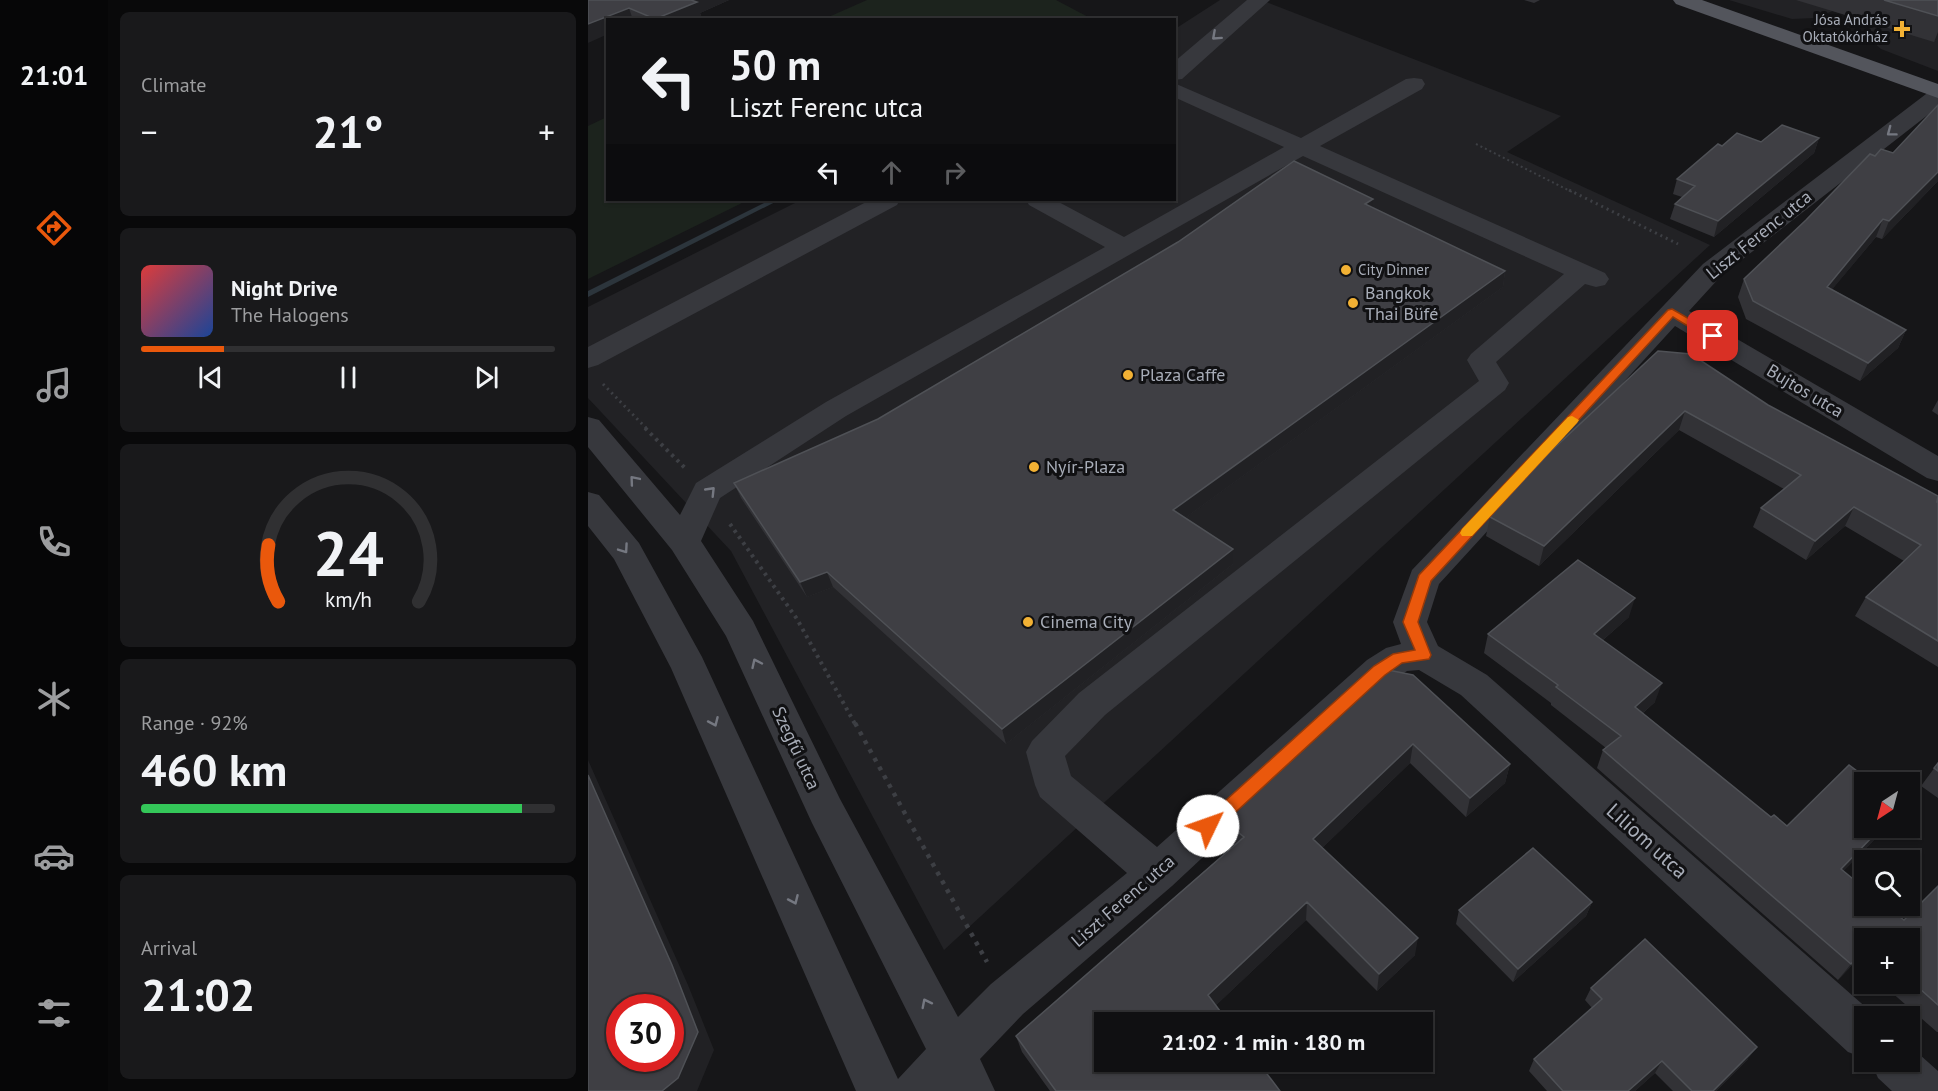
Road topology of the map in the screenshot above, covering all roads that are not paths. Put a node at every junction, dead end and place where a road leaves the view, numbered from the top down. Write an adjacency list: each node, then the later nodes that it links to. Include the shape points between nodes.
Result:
1 (1260, 0): 3 (street, one-way to 3)
2 (1683, 0): 5 (main road)
3 (1176, 72)
4 (1414, 84): 7 (street)
5 (1935, 88): 11 (street, Liszt Ferenc utca, one-way to 11, via 1726,258)
6 (1176, 90): 7 (street)
7 (1304, 146): 10 (street); 18 (street, via 1589,276 1481,360 1496,383 1092,704 1045,752 1054,785)
8 (886, 201): 12 (street)
9 (1040, 201): 10 (street)
10 (1124, 247): 16 (street, one-way to 10, via 707,491 836,409)
11 (1672, 312): 14 (street, Bujtos utca); 17 (street, Liszt Ferenc utca, via 1424,579 1410,622)
12 (592, 368)
13 (588, 427): 16 (street, Szegfű utca, one-way to 13)
14 (1938, 470)
15 (588, 503): 22 (street, one-way to 22, via 627,552 689,667)
16 (684, 542): 21 (street, Szegfű utca, one-way to 16, via 826,811 741,631)
17 (1424, 655): 18 (street, Liszt Ferenc utca, via 1399,658 1380,670); 19 (street, Liliom utca, via 1474,685)
18 (1157, 873): 21 (street, Liszt Ferenc utca, via 1007,999)
19 (1854, 1027)
20 (1905, 1072): 24 (street)
21 (962, 1073): 23 (street, Liszt Ferenc utca)
22 (880, 1091)
23 (917, 1091)
24 (1926, 1091)

